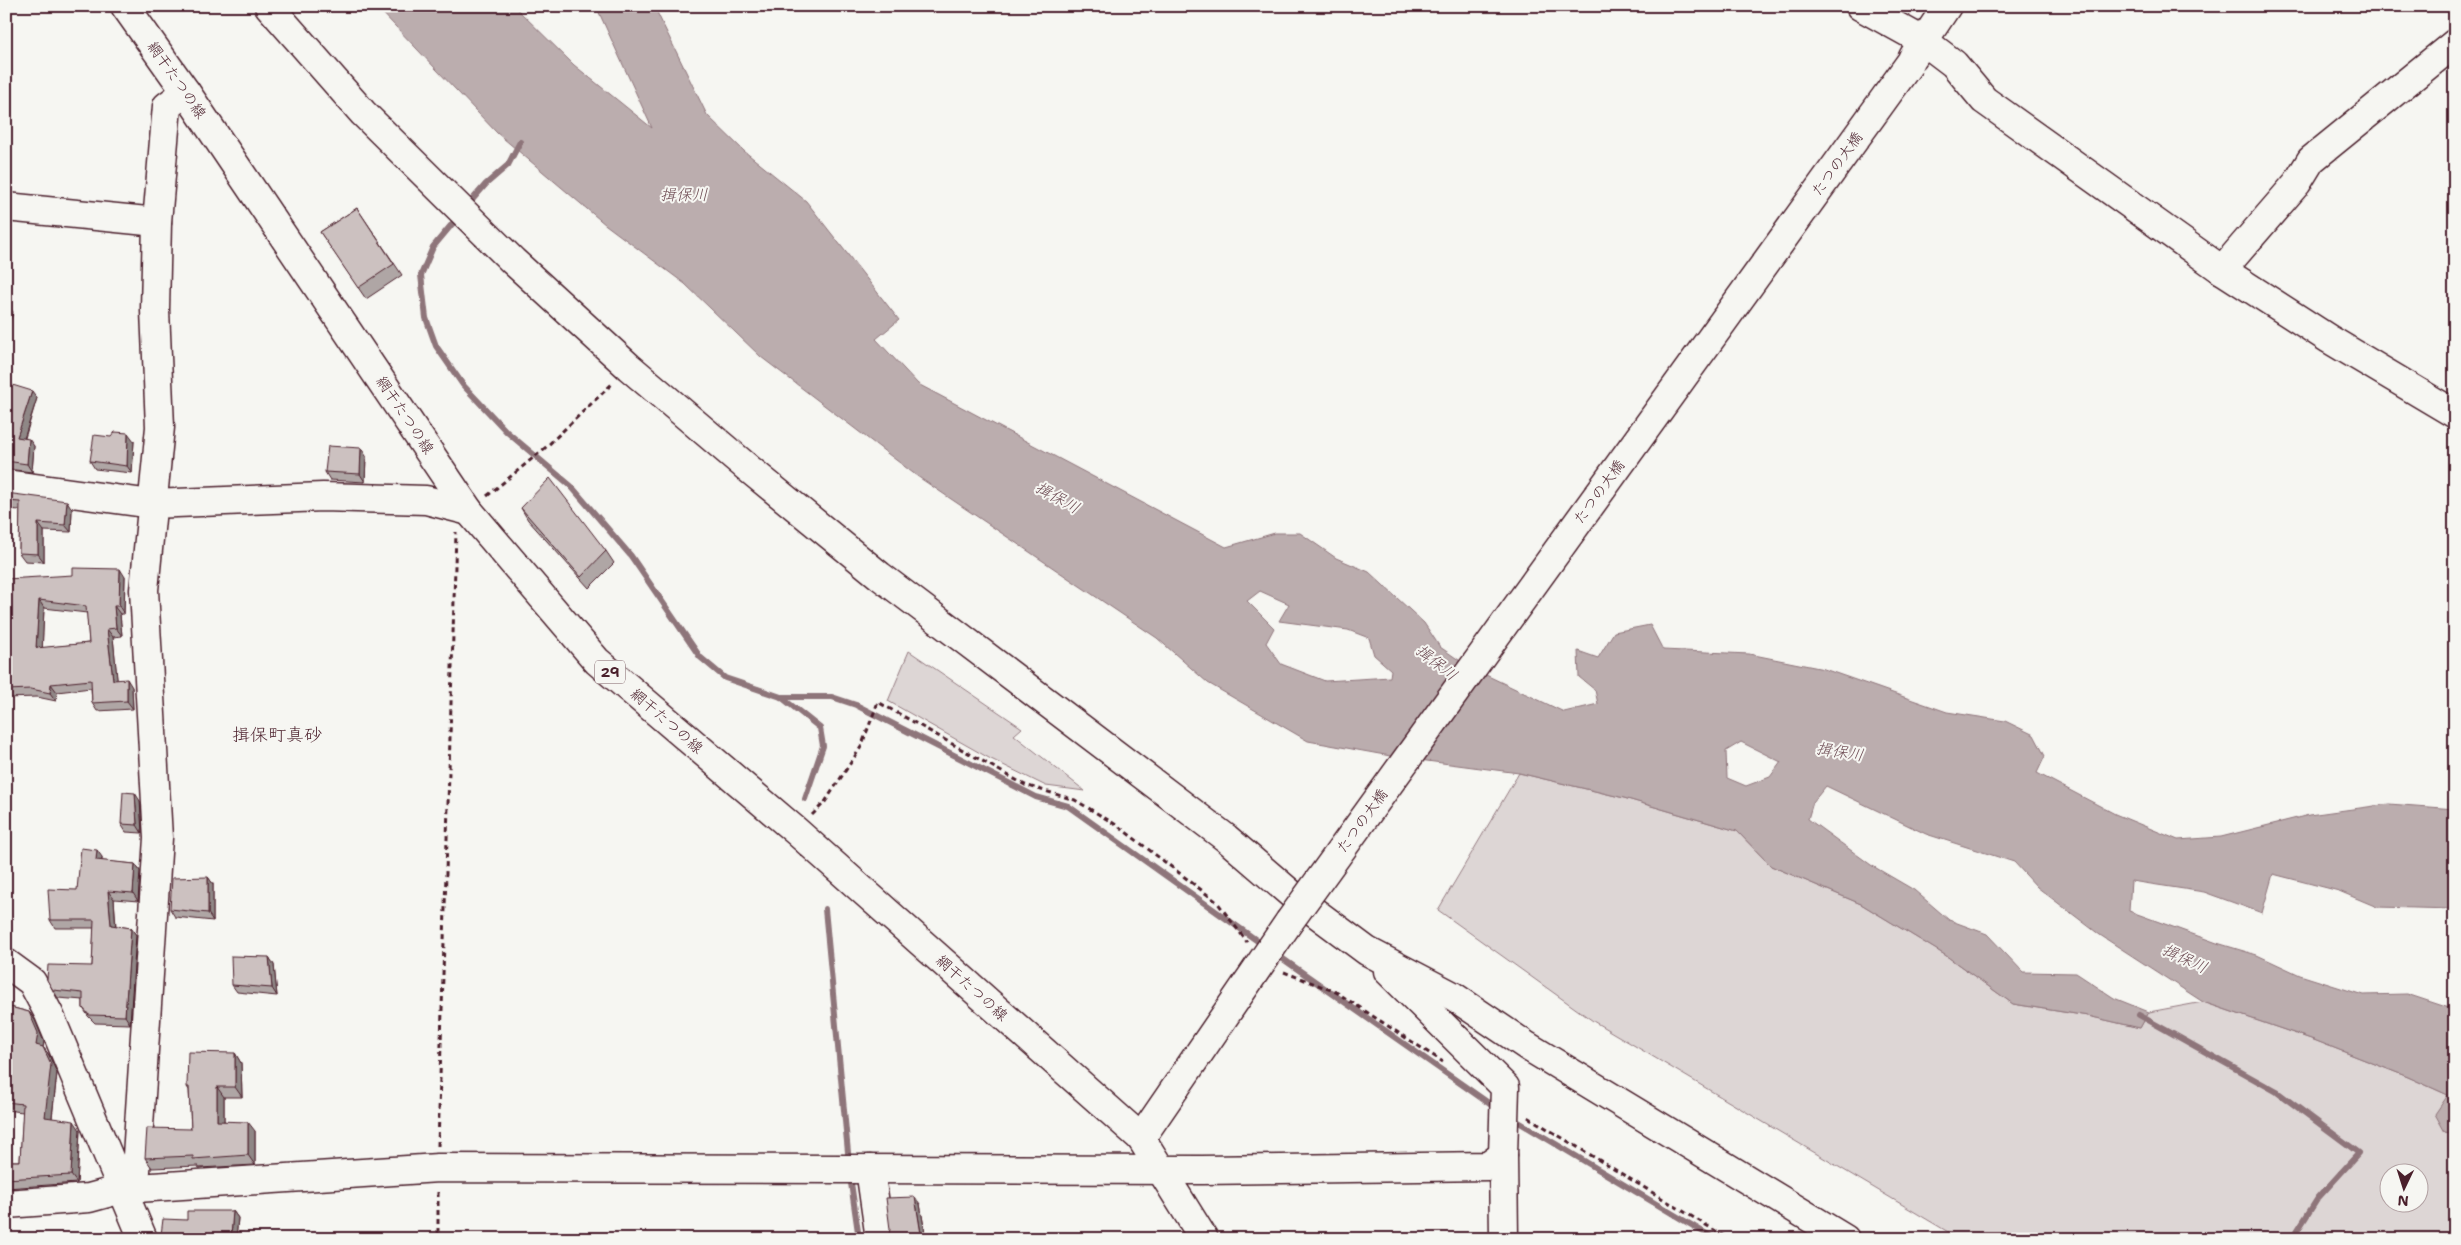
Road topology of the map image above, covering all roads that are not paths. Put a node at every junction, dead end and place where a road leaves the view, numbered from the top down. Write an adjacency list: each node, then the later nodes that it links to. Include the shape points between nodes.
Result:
1 (125, 6): 7 (street, 網干たつの線 / 29)
2 (269, 6): 15 (street, via 363,113 513,261 629,367 880,576 1226,838 1297,899)
3 (1860, 6): 6 (street)
4 (1947, 6): 6 (street, たつの大橋)
5 (2455, 43): 10 (street, via 2311,160 2297,183)
6 (1917, 52): 10 (street, via 1954,64 1984,100); 17 (street, たつの大橋, bridge, via 1289,922)
7 (186, 92): 9 (street, via 167,106); 14 (street, 網干たつの線 / 29)
8 (6, 207): 9 (street)
9 (157, 222): 13 (street, via 155,310 160,427)
10 (2222, 270): 11 (street)
11 (2455, 414)
12 (6, 484): 13 (street)
13 (152, 504): 14 (street, via 323,497 426,500); 21 (street, via 144,590 158,838 136,1171)
14 (470, 511): 17 (street, 網干たつの線 / 29, via 597,661 796,832)
15 (1368, 951): 18 (street, via 1505,1087); 27 (street, via 1452,996 1527,1046)
16 (6, 963): 21 (street, via 32,982 49,1014)
17 (1141, 1138): 20 (street, 網干たつの線 / 29)
18 (1503, 1156): 20 (street, via 1488,1166); 26 (street)
19 (870, 1168): 20 (street); 21 (street, via 438,1168); 24 (street)
20 (1160, 1170): 25 (street, 網干たつの線 / 29)
21 (122, 1189): 22 (street, via 89,1198); 23 (street)
22 (6, 1204)
23 (143, 1239)
24 (880, 1239)
25 (1204, 1239)
26 (1504, 1239)
27 (1845, 1239)

